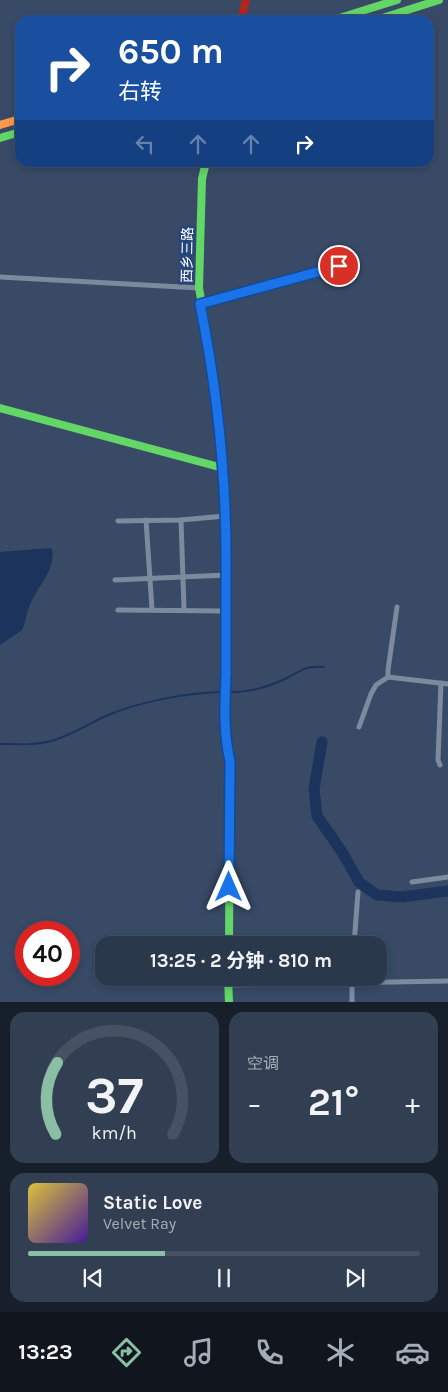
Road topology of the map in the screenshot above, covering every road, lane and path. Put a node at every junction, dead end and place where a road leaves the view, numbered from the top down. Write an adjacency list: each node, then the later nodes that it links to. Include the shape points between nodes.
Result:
1 (246, 0): 4 (main road)
2 (397, 0): 5 (main road)
3 (439, 0): 6 (main road)
4 (242, 15)
5 (349, 15)
6 (392, 15)
7 (15, 120): 8 (main road)
8 (0, 125)
9 (15, 134): 10 (main road)
10 (0, 138)
11 (205, 167): 14 (main road, 西乡三路)
12 (339, 266): 15 (street)
13 (0, 277): 14 (street)
14 (199, 288): 15 (main road, 西乡三路)
15 (200, 304): 17 (main road, 西乡三路, via 209,344)
16 (0, 408): 17 (main road)
17 (223, 468): 18 (main road, 西乡三路)
18 (225, 516): 20 (street); 22 (main road, 西乡三路)
19 (146, 520): 20 (street); 21 (street); 24 (street)
20 (181, 520): 23 (street)
21 (118, 521)
22 (226, 575): 23 (street); 30 (main road, 西乡三路)
23 (183, 576): 24 (street); 27 (street)
24 (150, 578): 25 (street); 29 (street)
25 (115, 580)
26 (397, 608): 31 (street)
27 (184, 609): 29 (street); 30 (street)
28 (118, 610): 29 (street)
29 (152, 610)
30 (225, 611): 39 (main road, 西乡三路, via 225,741 230,761)
31 (388, 677): 32 (street); 34 (street, via 370,694)
32 (441, 683): 33 (street); 35 (street)
33 (448, 684)
34 (359, 727)
35 (440, 765)
36 (448, 877): 37 (street)
37 (412, 882)
38 (358, 892): 40 (street)
39 (228, 936)
40 (355, 936)
41 (387, 980): 42 (street)
42 (448, 981)
43 (228, 986): 45 (main road)
44 (352, 986): 46 (street)
45 (229, 1002)
46 (352, 1002)

